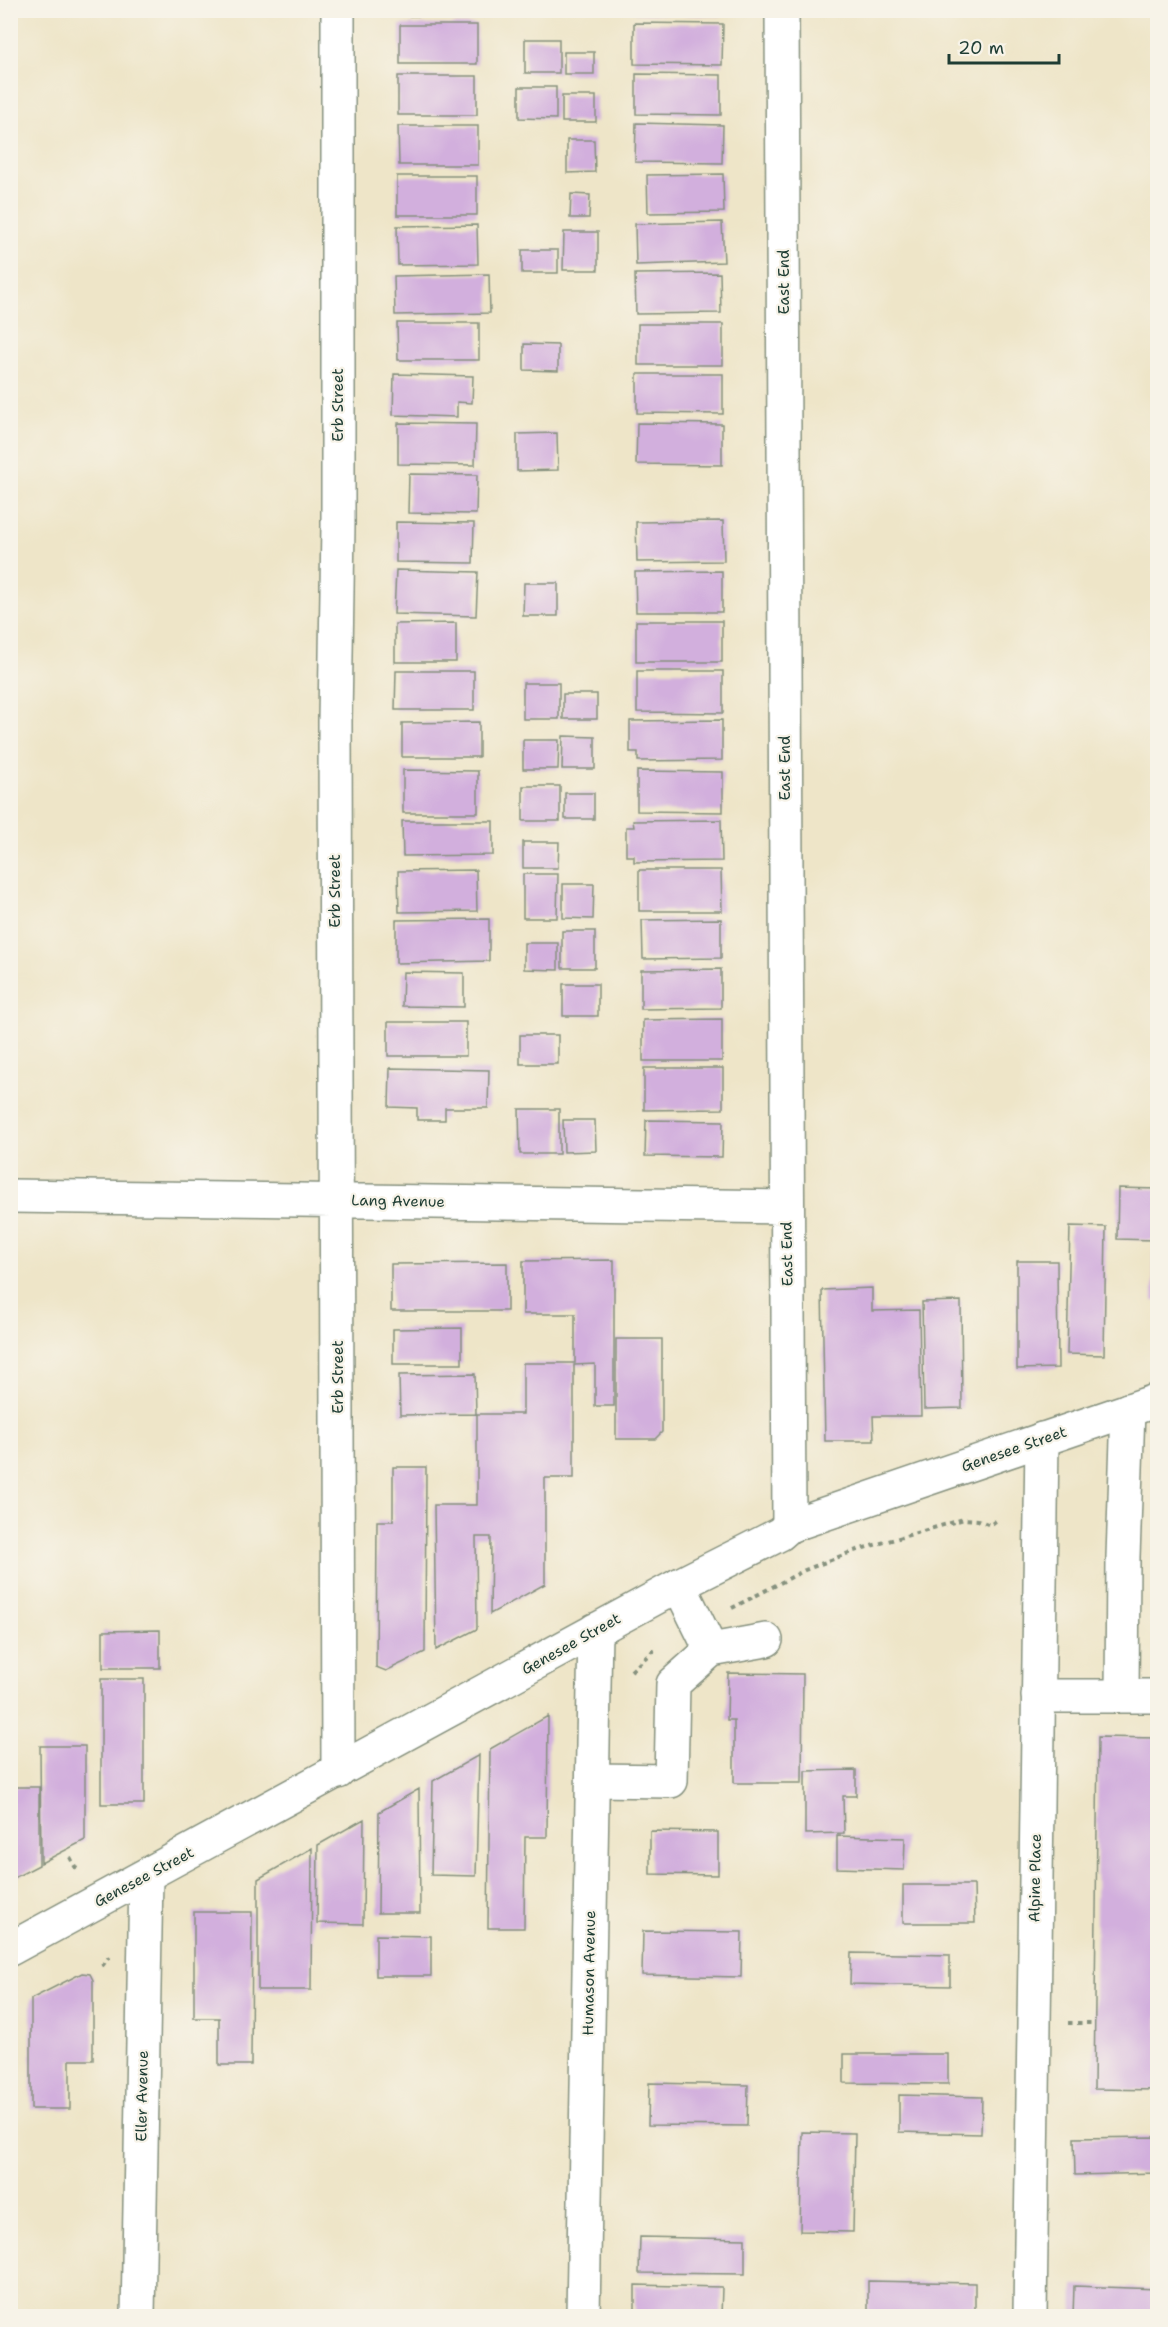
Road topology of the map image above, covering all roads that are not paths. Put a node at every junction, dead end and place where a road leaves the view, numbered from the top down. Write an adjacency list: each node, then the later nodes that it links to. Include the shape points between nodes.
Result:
1 (338, 10): 4 (street, Erb Street)
2 (782, 10): 5 (street, East End)
3 (10, 1196): 4 (street, Lang Avenue)
4 (337, 1201): 5 (street, Lang Avenue); 16 (street, Erb Street)
5 (786, 1207): 8 (street, East End)
6 (1143, 1405): 7 (street, Genesee Street); 14 (street, via 1123,1557)
7 (1042, 1439): 8 (street, Genesee Street); 13 (street, Alpine Place)
8 (789, 1526): 9 (street, Genesee Street)
9 (679, 1585): 10 (street, Genesee Street); 11 (street)
10 (595, 1630): 16 (street, Genesee Street); 17 (street, Humason Avenue)
11 (705, 1638): 12 (street); 17 (street, via 673,1684 671,1781)
12 (766, 1640)
13 (1038, 1696): 14 (street); 22 (street, Alpine Place)
14 (1122, 1696): 15 (street)
15 (1158, 1696)
16 (338, 1772): 18 (street, Genesee Street)
17 (593, 1780): 21 (street, Humason Avenue)
18 (146, 1876): 19 (street, Genesee Street); 20 (street, Eller Avenue)
19 (10, 1949)
20 (138, 2316)
21 (583, 2316)
22 (1030, 2316)

